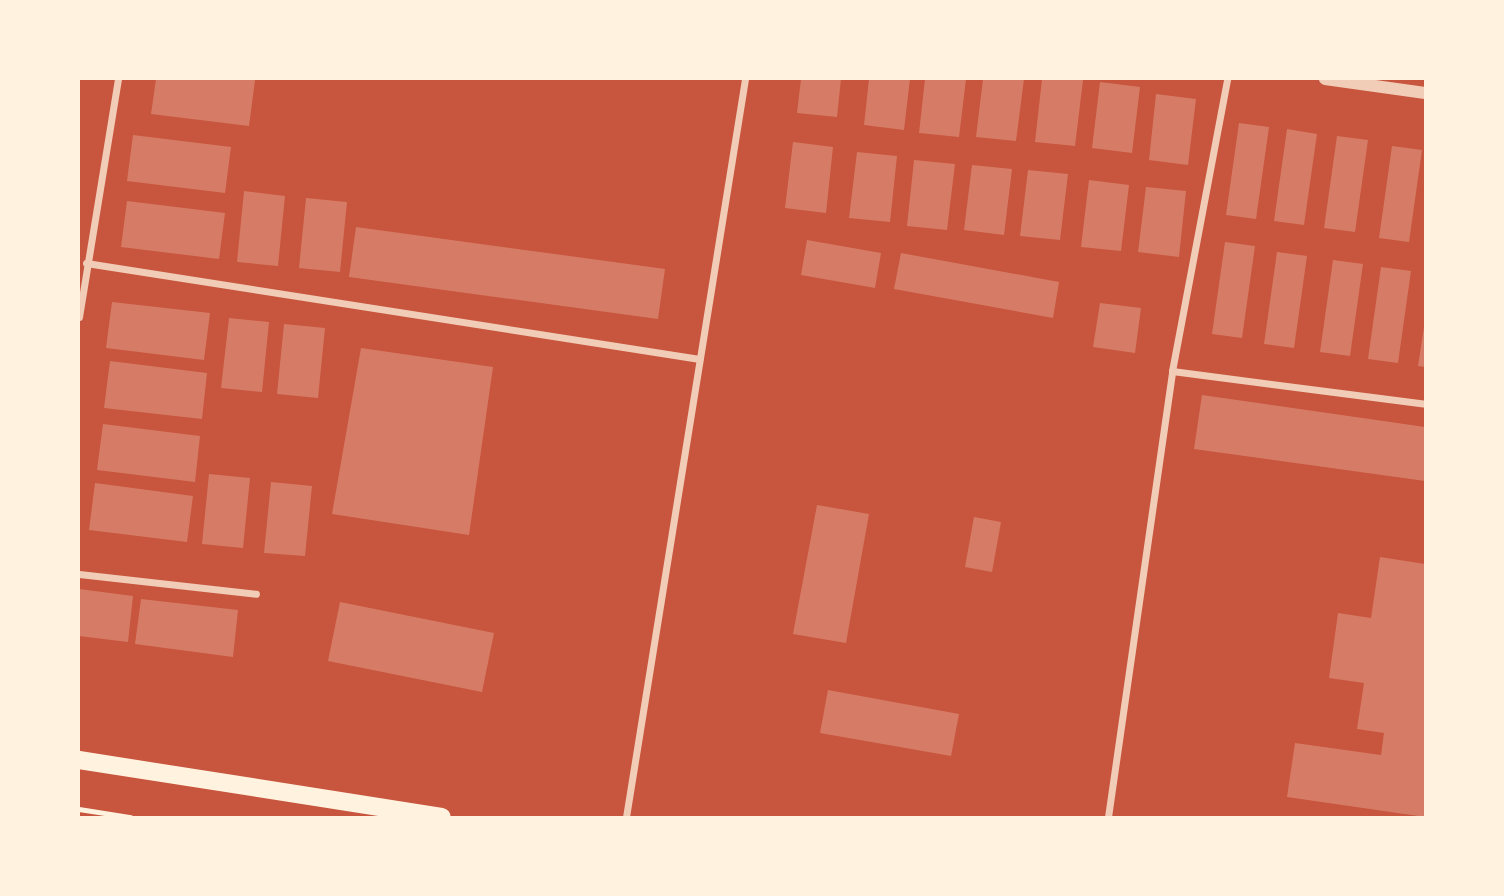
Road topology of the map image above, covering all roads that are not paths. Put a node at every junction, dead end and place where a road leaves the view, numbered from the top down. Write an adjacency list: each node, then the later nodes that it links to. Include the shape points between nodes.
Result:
1 (118, 79): 6 (street)
2 (745, 79): 8 (street)
3 (1227, 79): 9 (street)
4 (1325, 79): 5 (street)
5 (1425, 93)
6 (86, 263): 7 (street); 8 (street)
7 (79, 317)
8 (700, 359): 15 (street)
9 (1172, 371): 10 (street); 16 (street)
10 (1425, 404)
11 (79, 574): 12 (street)
12 (256, 594)
13 (79, 760): 14 (main road)
14 (442, 817)
15 (626, 817)
16 (1108, 817)

